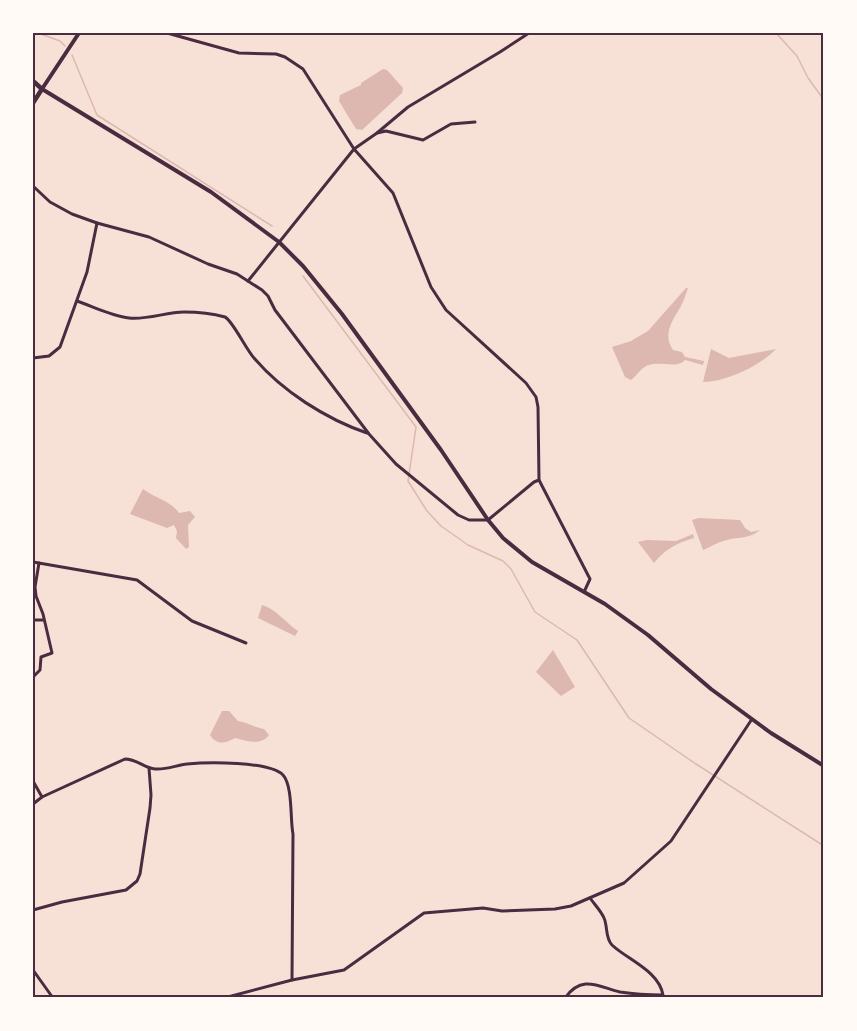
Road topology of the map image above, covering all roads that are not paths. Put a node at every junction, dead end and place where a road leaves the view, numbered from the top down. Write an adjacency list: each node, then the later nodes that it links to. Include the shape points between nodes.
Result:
1 (79, 33): 5 (street)
2 (167, 33): 9 (street, via 239,52 276,54 294,61 309,77)
3 (529, 33): 8 (street, via 408,107)
4 (33, 81): 5 (main road)
5 (42, 89): 6 (main road); 12 (street, via 211,192)
6 (33, 103)
7 (475, 122): 8 (street, via 451,124 423,140 386,131)
8 (377, 133): 9 (street)
9 (354, 149): 12 (street); 17 (street, via 393,193 431,287 446,310 526,383 536,397)
10 (33, 186): 11 (street, via 50,202)
11 (97, 223): 13 (street, via 149,237); 14 (street)
12 (279, 242): 13 (street); 18 (street, via 336,306)
13 (248, 281): 16 (street, via 268,296)
14 (77, 301): 15 (street, via 60,346 49,356); 16 (street, via 129,318 184,312 225,317 235,325 244,346 263,369 309,404)
15 (33, 358)
16 (369, 434): 18 (street, via 396,464 458,515 474,521)
17 (539, 480): 18 (street); 21 (street, via 590,579)
18 (488, 520): 21 (street, via 525,557)
19 (33, 562): 20 (street)
20 (39, 562): 23 (street, via 35,587); 24 (street, via 137,580 192,621)
21 (584, 592): 26 (street, via 648,635)
22 (33, 620): 23 (street)
23 (44, 620): 25 (street, via 52,653 41,657 40,669)
24 (246, 643)
25 (33, 677)
26 (752, 719): 27 (street); 32 (street, via 671,841 624,883)
27 (824, 766)
28 (149, 768): 30 (street, via 125,759); 33 (street, via 150,808 137,881 126,890); 35 (street, via 239,764 272,770 285,777 293,834)
29 (33, 781): 30 (street)
30 (42, 796): 31 (street)
31 (33, 804)
32 (590, 898): 35 (street, via 555,909 483,908 424,913 344,970); 38 (street, via 604,918 611,945 633,959 662,988 663,994 621,992 592,983 577,987)
33 (33, 910)
34 (33, 970): 36 (street)
35 (292, 980): 37 (street)
36 (53, 998)
37 (224, 998)
38 (566, 998)

